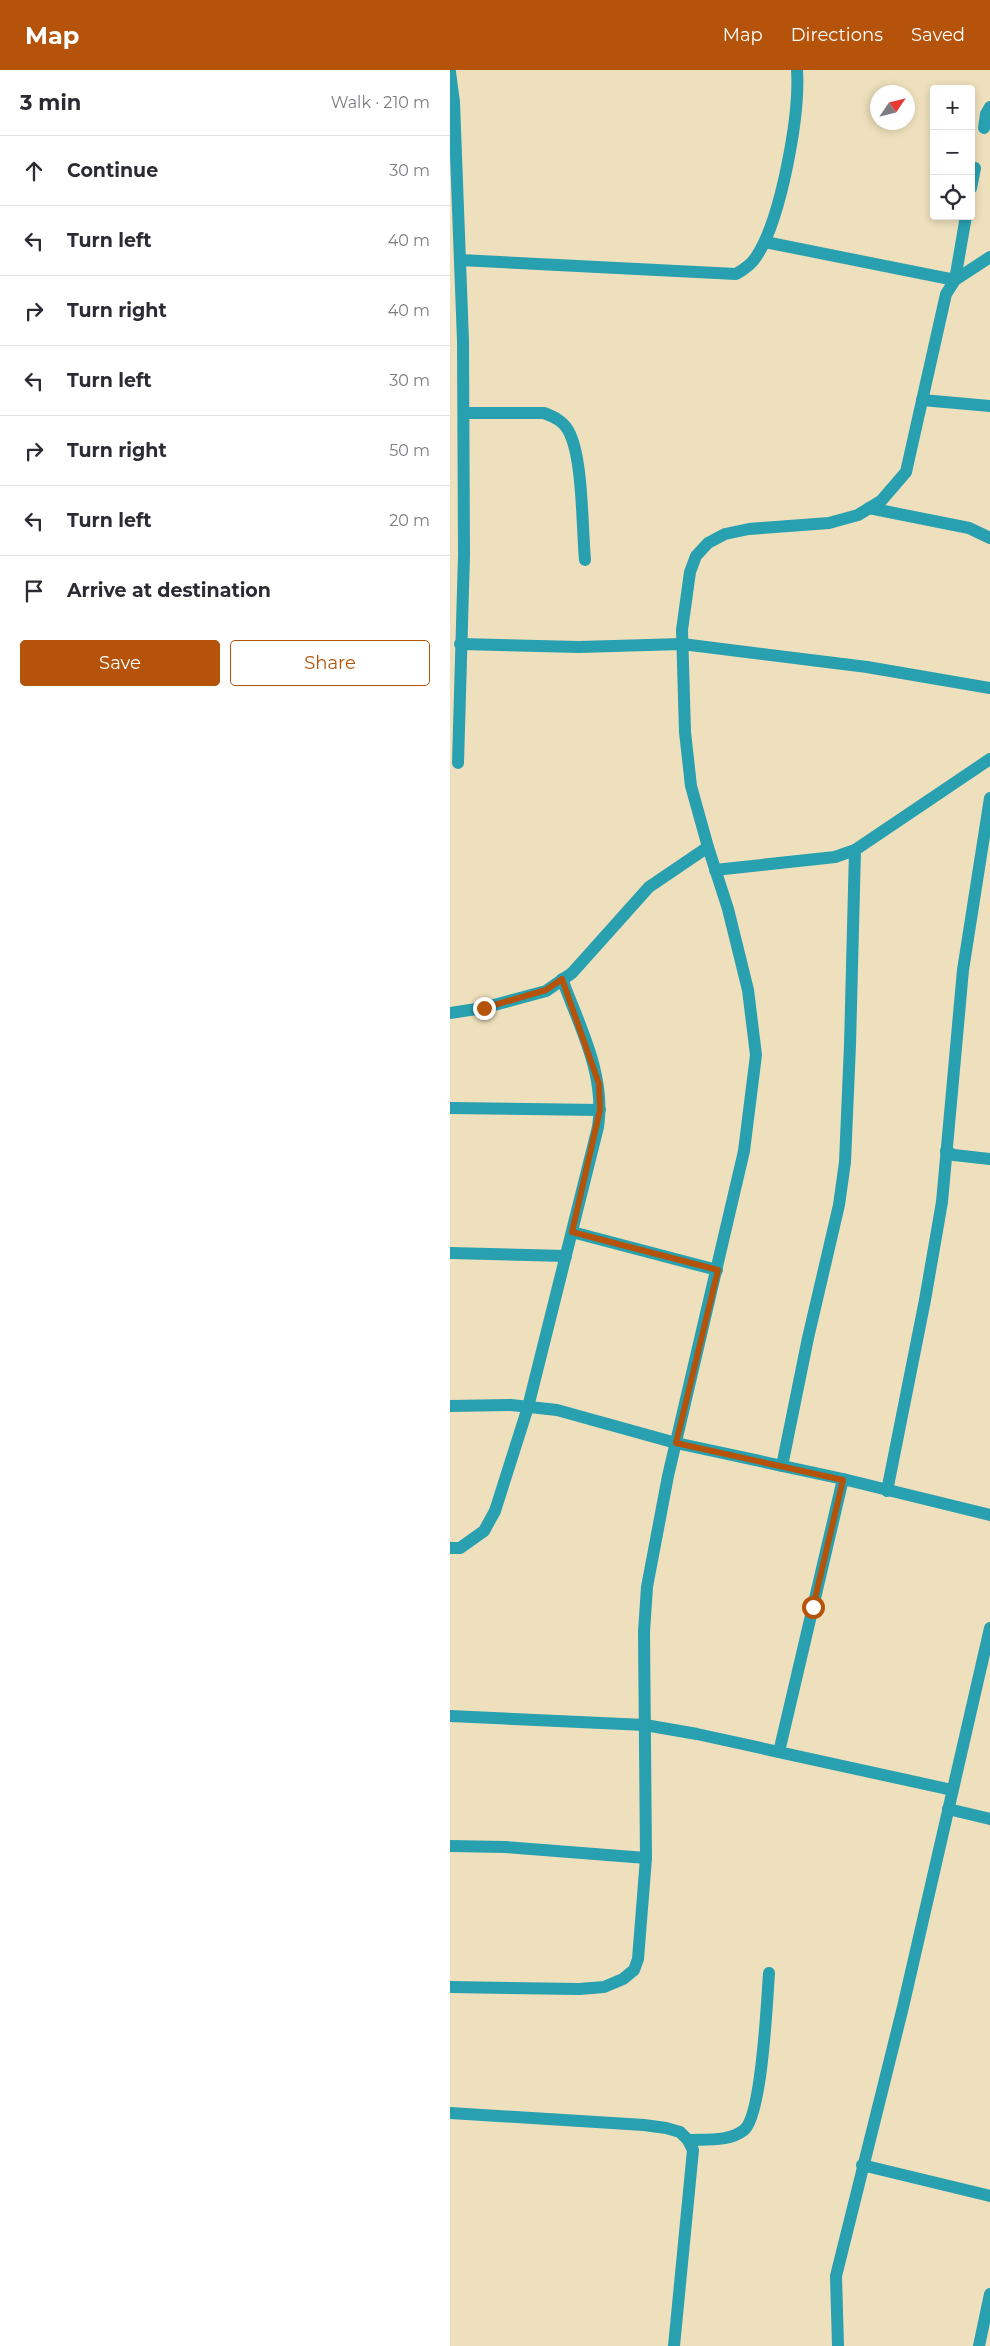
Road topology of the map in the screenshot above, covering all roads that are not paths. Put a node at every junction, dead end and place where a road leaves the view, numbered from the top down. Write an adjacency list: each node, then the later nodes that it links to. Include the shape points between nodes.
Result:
1 (797, 70): 6 (street, via 796,112 787,166)
2 (450, 72): 8 (street)
3 (990, 107): 4 (street)
4 (984, 128)
5 (965, 220): 9 (street)
6 (765, 242): 8 (street, via 755,259 736,274); 9 (street)
7 (990, 257): 9 (street)
8 (460, 260): 12 (street)
9 (955, 280): 10 (street, via 946,294)
10 (922, 400): 11 (street); 13 (street, via 906,472 882,501)
11 (990, 406)
12 (464, 412): 15 (street, via 544,413 564,424 570,433 579,472); 16 (street)
13 (869, 508): 14 (street, via 969,528); 17 (street, via 858,515 829,523 749,529 726,534 708,543 696,556 690,572)
14 (990, 538)
15 (585, 560)
16 (460, 644): 17 (street, via 579,647); 20 (street)
17 (682, 644): 18 (street, via 867,667); 22 (street, via 690,777)
18 (990, 688)
19 (990, 759): 23 (street)
20 (458, 763)
21 (990, 798): 29 (street, via 963,970)
22 (708, 847): 24 (street); 25 (street, via 649,887 572,973)
23 (855, 850): 24 (street, via 835,857); 38 (street, via 844,1171)
24 (715, 870): 34 (street, via 748,990 756,1054 744,1151)
25 (562, 979): 26 (street, via 546,990 517,1000); 28 (street, via 599,1084)
26 (450, 1014)
27 (450, 1108): 28 (street)
28 (600, 1110): 31 (street)
29 (946, 1151): 30 (street, via 954,1155); 40 (street, via 942,1202 925,1300)
30 (990, 1159)
31 (572, 1232): 33 (street); 34 (street)
32 (450, 1253): 33 (street)
33 (566, 1256): 36 (street)
34 (718, 1270): 37 (street)
35 (450, 1406): 36 (street)
36 (528, 1407): 37 (street, via 557,1410); 42 (street, via 495,1511 484,1531 460,1548)
37 (676, 1443): 38 (street); 46 (street, via 647,1587)
38 (782, 1466): 39 (street)
39 (843, 1480): 40 (street); 47 (street)
40 (887, 1490): 41 (street)
41 (990, 1515)
42 (450, 1548)
43 (990, 1628): 44 (street)
44 (985, 1671): 48 (street)
45 (450, 1716): 46 (street)
46 (645, 1726): 47 (street); 52 (street)
47 (779, 1752): 48 (street)
48 (952, 1790): 49 (street)
49 (948, 1809): 50 (street); 57 (street, via 903,2007)
50 (990, 1819)
51 (450, 1846): 52 (street)
52 (646, 1858): 54 (street, via 638,1959 634,1970 623,1979 604,1987 579,1989)
53 (769, 1973): 56 (street, via 757,2098 751,2118 746,2128 736,2135)
54 (450, 1987)
55 (450, 2113): 56 (street, via 644,2125 680,2132)
56 (688, 2140): 60 (street, via 693,2150)
57 (862, 2165): 58 (street); 61 (street, via 836,2276)
58 (990, 2196)
59 (990, 2294): 62 (street)
60 (674, 2346)
61 (838, 2346)
62 (980, 2346)

